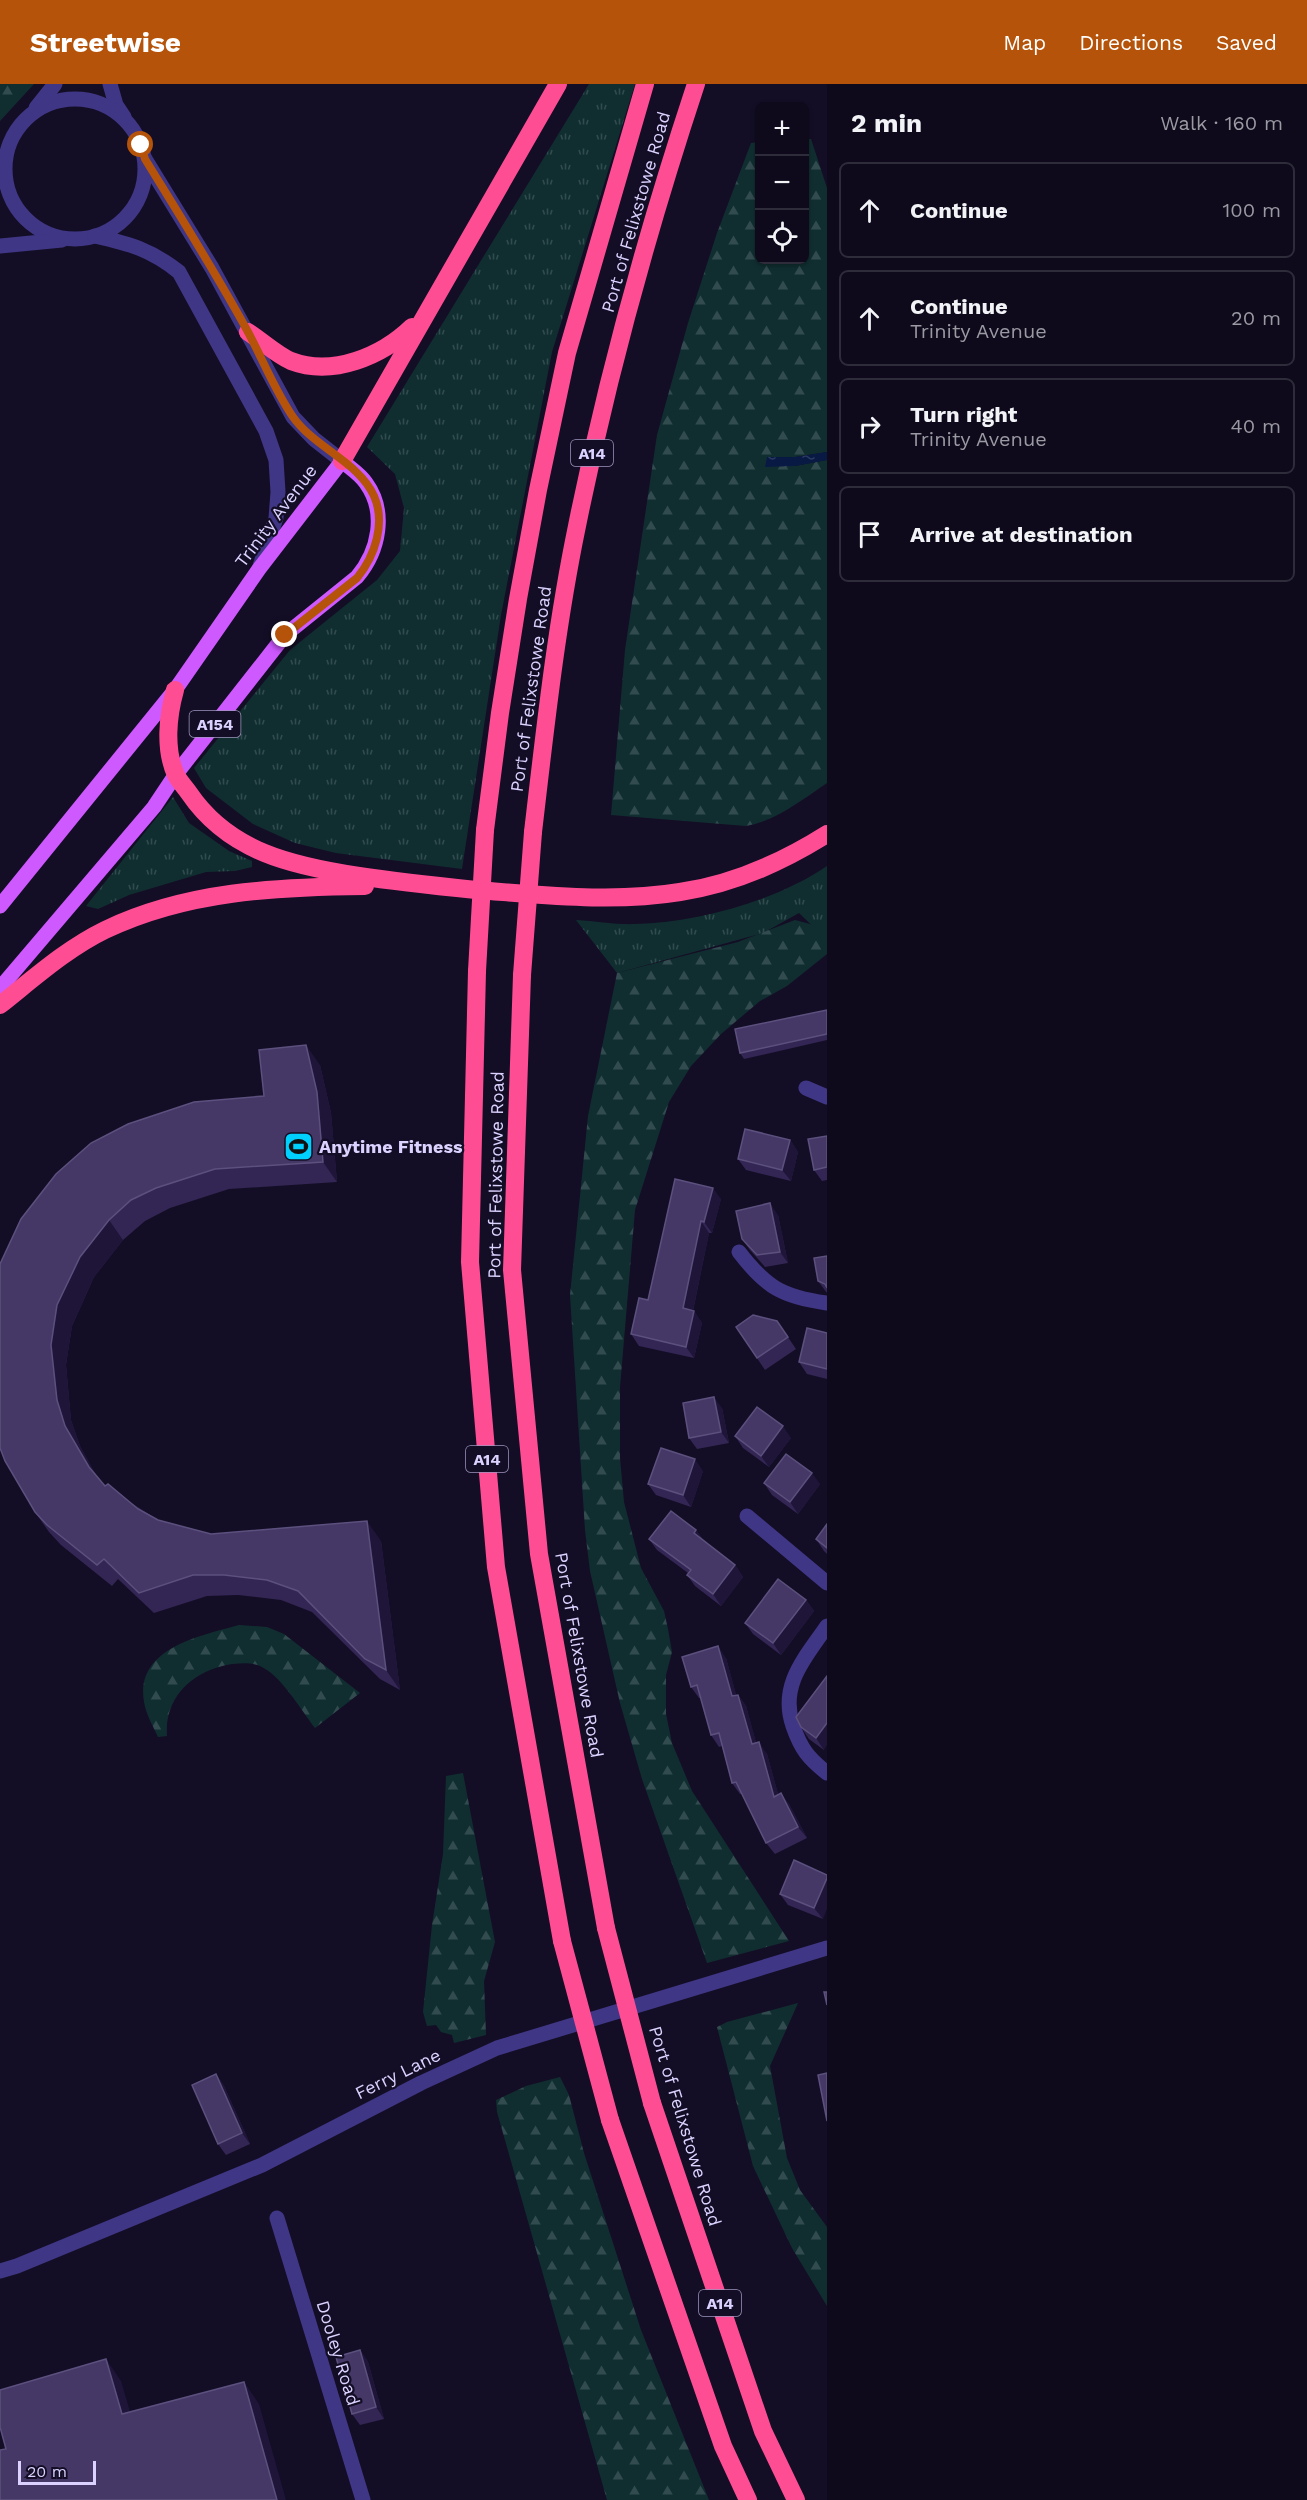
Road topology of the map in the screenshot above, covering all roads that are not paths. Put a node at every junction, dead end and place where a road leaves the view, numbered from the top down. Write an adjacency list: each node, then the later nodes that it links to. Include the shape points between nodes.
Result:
1 (55, 84): 6 (street)
2 (110, 84): 7 (street, via 116,105)
3 (558, 84): 13 (highway)
4 (645, 84): 36 (highway, Port of Felixstowe Road / A14, bridge, via 567,353 538,490 500,712 485,830 477,971 470,1262 498,1579 562,1941 610,2120 723,2446)
5 (696, 84): 37 (highway, Port of Felixstowe Road / A14, bridge, via 665,175 601,414 576,529 544,733 522,975 512,1270 539,1554 606,1928 652,2103 763,2431)
6 (32, 113): 7 (street, via 68,99 87,100 113,111); 9 (street, via 18,127)
7 (134, 131): 8 (street)
8 (145, 159): 10 (street, via 145,179 128,215); 14 (street)
9 (2, 171): 11 (street, via 16,208 32,225 52,235)
10 (95, 236): 11 (street); 16 (street, via 158,256 178,272 266,431 276,460 278,492 276,518)
11 (74, 239): 12 (street)
12 (0, 246)
13 (425, 314): 14 (highway, via 399,340 339,366 316,367 290,361); 15 (highway)
14 (248, 332): 15 (street, via 293,417)
15 (342, 461): 16 (main road, Trinity Avenue / A154); 18 (main road, Trinity Avenue / A154, via 365,481 378,509 377,534 365,568 285,635)
16 (259, 569): 17 (main road, Trinity Avenue / A154)
17 (174, 690): 18 (highway, via 168,723); 21 (main road, Trinity Avenue / A154)
18 (176, 774): 20 (highway, via 215,822 246,845 304,867); 22 (main road, Trinity Avenue / A154, via 154,807)
19 (827, 834): 20 (highway, via 777,863 733,881 680,892 570,897)
20 (414, 885): 23 (highway, via 289,887 222,895 151,911 104,931 61,957)
21 (0, 906)
22 (0, 988)
23 (0, 1005)
24 (806, 1088): 25 (street)
25 (827, 1097)
26 (739, 1252): 27 (street, via 759,1277 780,1292)
27 (827, 1303)
28 (747, 1516): 29 (street)
29 (827, 1583)
30 (827, 1626): 31 (street, via 799,1666 787,1701 806,1756)
31 (827, 1773)
32 (827, 1948): 34 (street, Ferry Lane, via 497,2048 421,2082 262,2165)
33 (277, 2218): 35 (street, Dooley Road)
34 (0, 2271)
35 (363, 2500)
36 (748, 2500)
37 (796, 2500)

